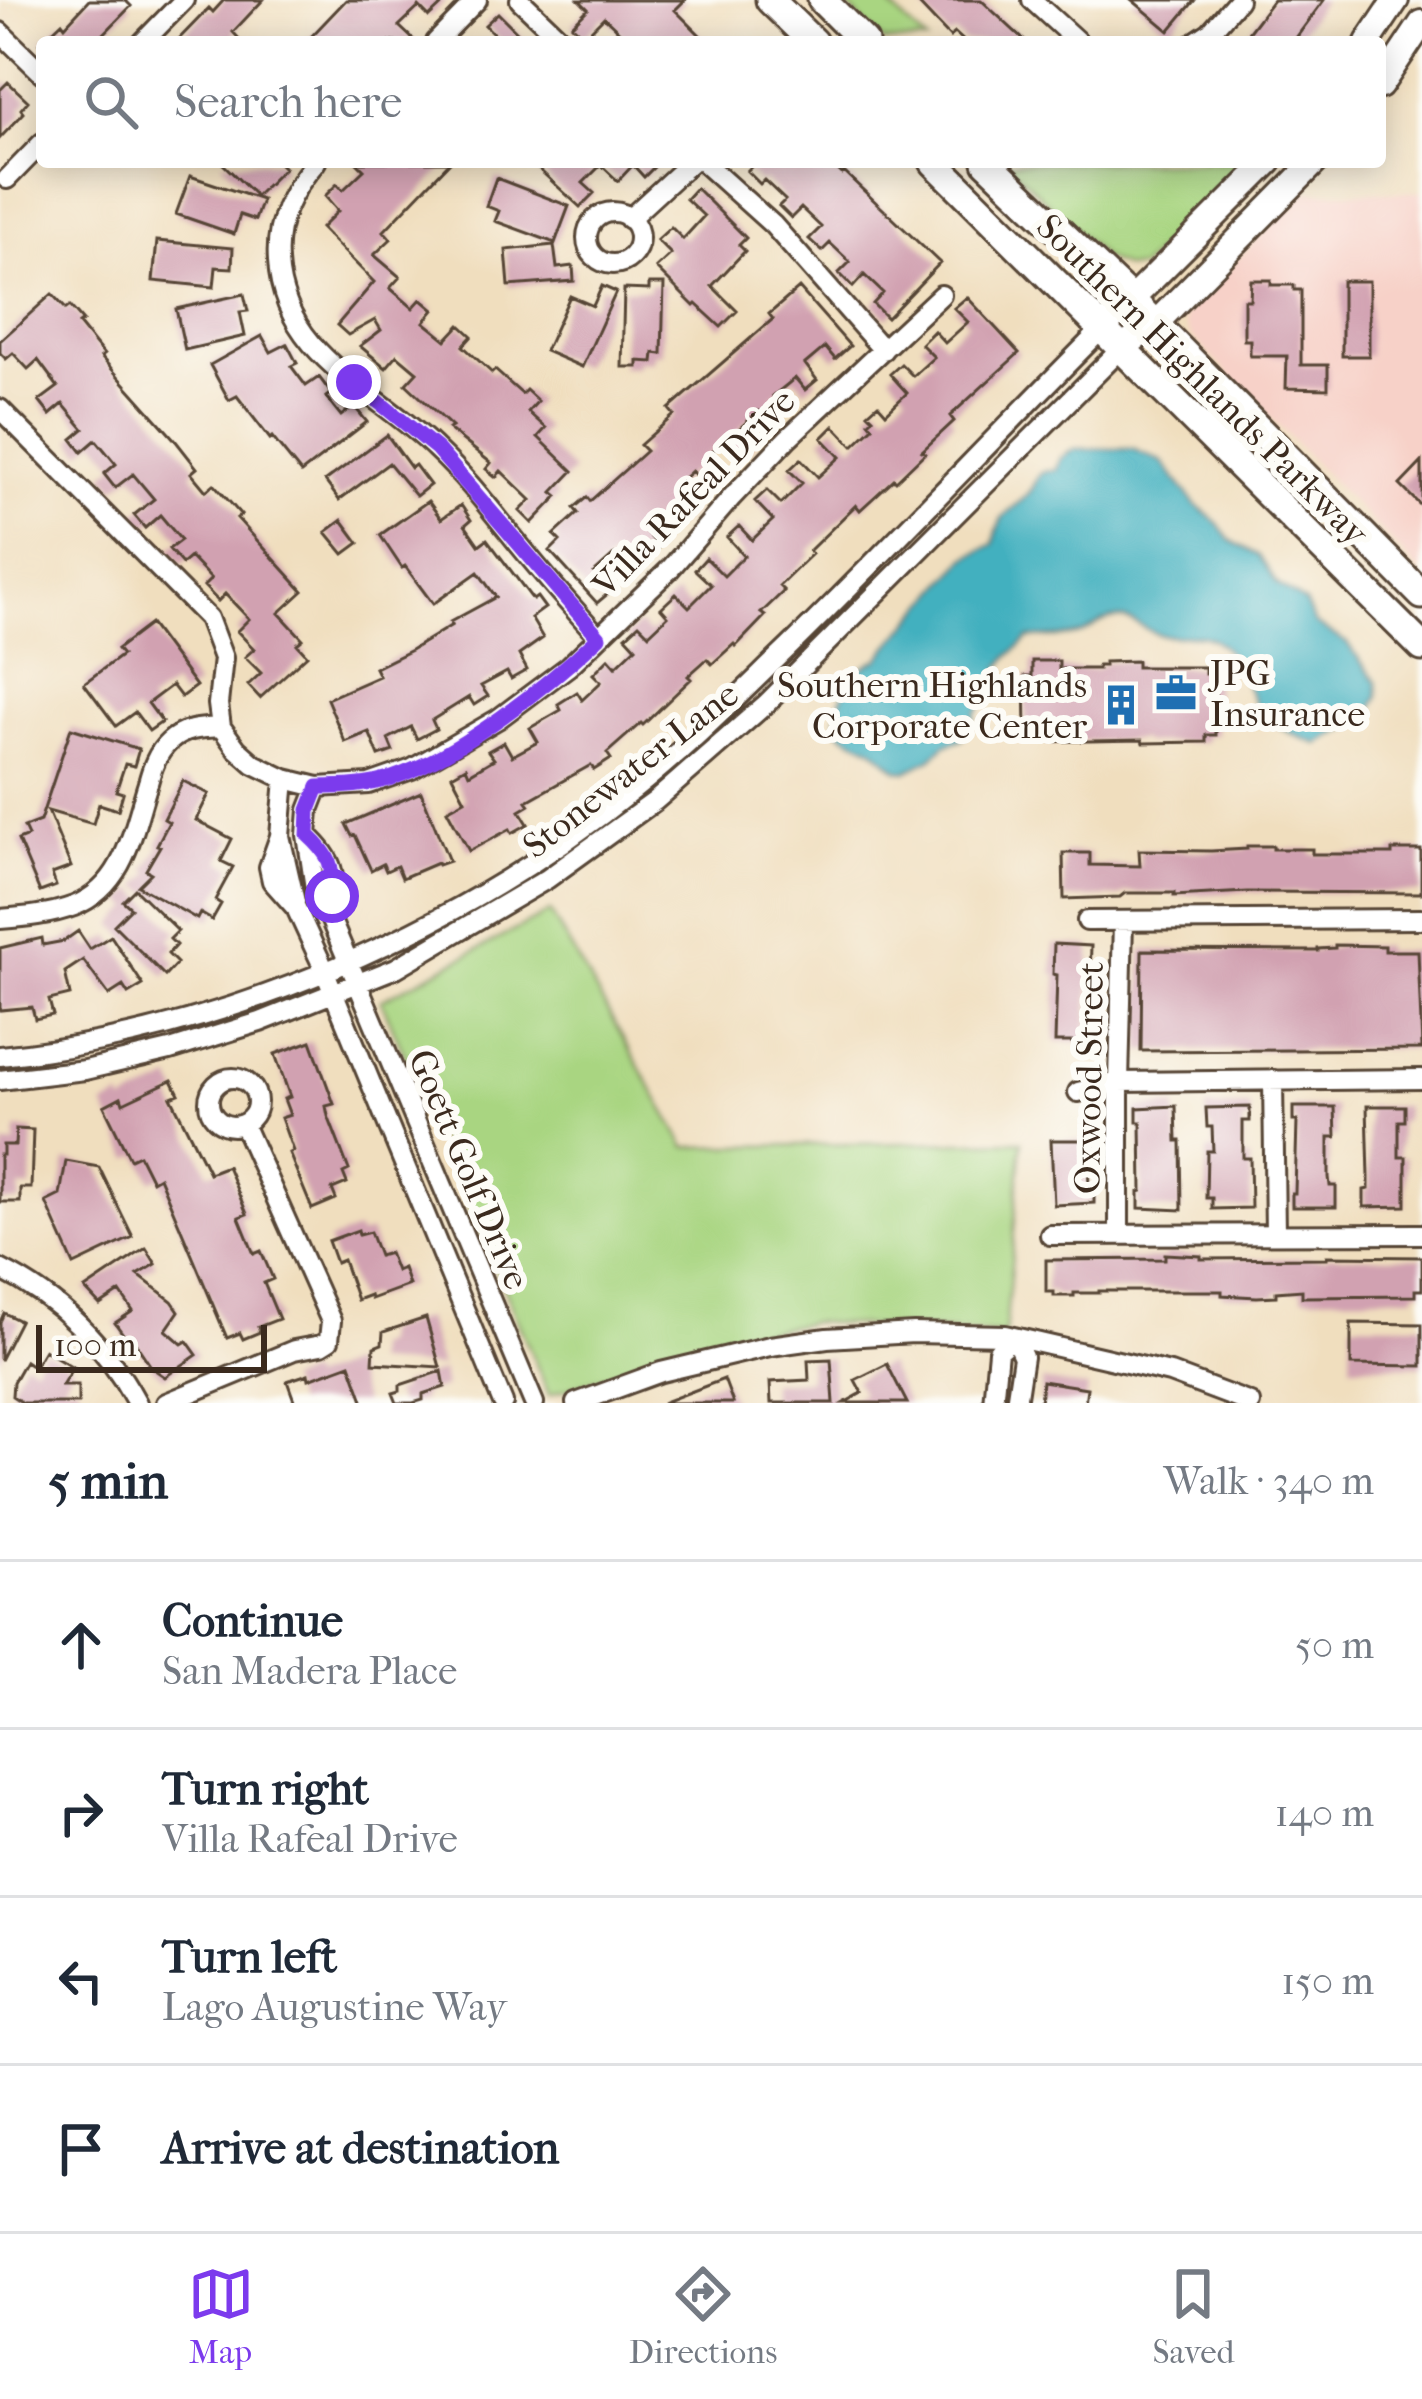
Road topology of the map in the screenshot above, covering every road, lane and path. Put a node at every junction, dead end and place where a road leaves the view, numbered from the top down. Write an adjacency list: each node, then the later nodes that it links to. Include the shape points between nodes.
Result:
1 (184, 0): 11 (street)
2 (477, 0): 12 (street)
3 (520, 0): 13 (street)
4 (770, 0): 14 (main road)
5 (822, 0): 15 (main road)
6 (1032, 0): 16 (street)
7 (1238, 0): 17 (street)
8 (1396, 0): 18 (main road)
9 (1422, 23): 20 (main road)
10 (0, 32): 19 (street)
11 (148, 36)
12 (442, 36)
13 (558, 36)
14 (807, 36)
15 (859, 36)
16 (1071, 36)
17 (1204, 36)
18 (1372, 36)
19 (36, 67)
20 (1386, 77)
21 (36, 149): 29 (street)
22 (311, 168): 38 (street, via 280,220 278,267 307,341 437,449)
23 (684, 168): 30 (street)
24 (710, 168): 35 (street, via 773,225)
25 (940, 168): 34 (main road, Southern Highlands Parkway)
26 (993, 168): 32 (main road, Southern Highlands Parkway)
27 (1263, 168): 32 (main road)
28 (1309, 168): 33 (main road)
29 (7, 178)
30 (629, 219)
31 (941, 295): 35 (street, Villa Rafeal Drive)
32 (1132, 301): 33 (main road, Southern Highlands Parkway); 34 (main road)
33 (1155, 324): 34 (main road); 37 (main road, Southern Highlands Parkway)
34 (1112, 338): 39 (main road, Southern Highlands Parkway); 47 (street, Stonewater Lane, via 637,787 474,898); 49 (street, Stonewater Lane, via 766,704 685,776 521,895)
35 (883, 350): 38 (street, Villa Rafeal Drive)
36 (0, 409): 40 (street, via 208,618 224,658)
37 (1422, 595)
38 (599, 637): 42 (street, Villa Rafeal Drive, via 498,719 440,754 391,778)
39 (1422, 647)
40 (221, 727): 41 (street, Villa Rafeal Drive, via 254,764); 43 (street, via 190,729 155,760 121,868 102,887 77,905)
41 (285, 779): 42 (street, Villa Rafeal Drive); 48 (street, Goett Golf Drive, via 280,836 296,908)
42 (318, 787): 47 (street, Goett Golf Drive, via 309,810 314,882)
43 (0, 919)
44 (1422, 919): 46 (street)
45 (1087, 921): 46 (street)
46 (1123, 921): 55 (street, Oxwood Street)
47 (346, 960): 48 (street, Stonewater Lane); 49 (street, Goett Golf Drive)
48 (325, 971): 50 (street, Goett Golf Drive); 51 (street, Stonewater Lane, via 148,1029)
49 (356, 986): 50 (street, Stonewater Lane); 67 (street, Goett Golf Drive)
50 (334, 994): 53 (street, Stonewater Lane, via 170,1050); 66 (street, Goett Golf Drive)
51 (0, 1055)
52 (1422, 1079): 54 (street)
53 (0, 1080)
54 (1273, 1080): 55 (street); 60 (street)
55 (1119, 1082): 56 (street); 59 (street, Oxwood Street)
56 (1078, 1092)
57 (243, 1124): 65 (street, via 332,1330 321,1345)
58 (1050, 1234): 59 (street)
59 (1119, 1234): 60 (street)
60 (1275, 1234): 61 (street)
61 (1422, 1234)
62 (0, 1269): 64 (street, via 88,1333)
63 (1014, 1337): 68 (street, via 798,1341 661,1372); 69 (street, via 998,1352); 70 (street, via 1024,1357); 71 (street, via 1170,1373)
64 (136, 1403)
65 (166, 1403)
66 (503, 1403)
67 (534, 1403)
68 (576, 1403)
69 (993, 1403)
70 (1016, 1403)
71 (1250, 1403)

